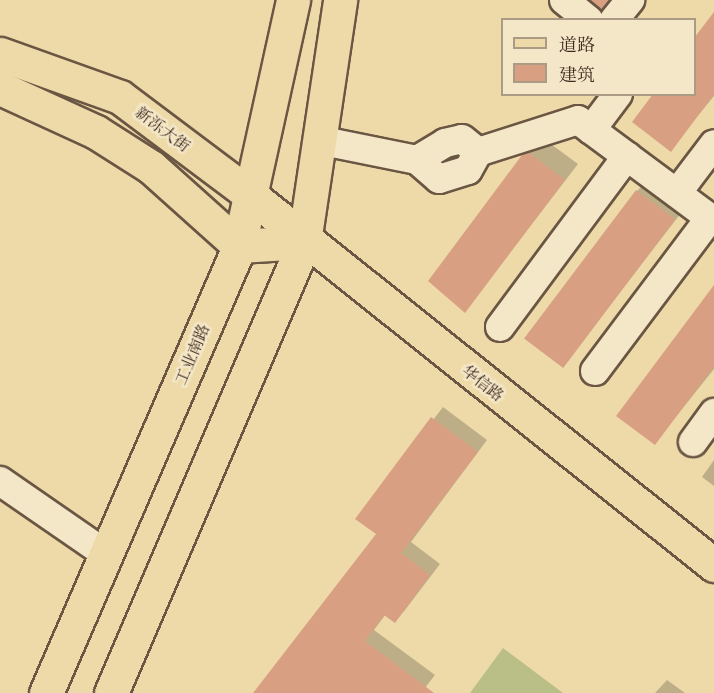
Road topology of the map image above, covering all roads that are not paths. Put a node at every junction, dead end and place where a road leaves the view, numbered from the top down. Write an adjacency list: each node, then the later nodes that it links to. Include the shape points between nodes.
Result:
1 (293, 0): 15 (main road, 工业南路)
2 (340, 0): 11 (main road)
3 (564, 0): 5 (street)
4 (630, 0): 6 (street)
5 (586, 18)
6 (616, 18)
7 (0, 54): 15 (main road, 新泺大街, via 120,97)
8 (0, 87): 18 (main road, via 96,132 151,167)
9 (616, 96): 10 (street)
10 (591, 130): 11 (street, via 578,120 478,152 462,139 417,160); 13 (street)
11 (318, 140): 17 (main road)
12 (714, 144): 14 (street)
13 (627, 156): 14 (street); 19 (street)
14 (677, 193): 16 (street)
15 (249, 194): 17 (main road, 新泺大街); 18 (main road, 工业南路)
16 (712, 219): 20 (street)
17 (304, 242): 18 (main road); 25 (main road, 华信路); 27 (main road)
18 (239, 246): 24 (main road, 工业南路)
19 (500, 327)
20 (595, 371)
21 (714, 413): 22 (street)
22 (693, 442)
23 (0, 481): 24 (street)
24 (106, 554): 26 (main road, 工业南路)
25 (714, 565)
26 (46, 693)
27 (111, 693)

